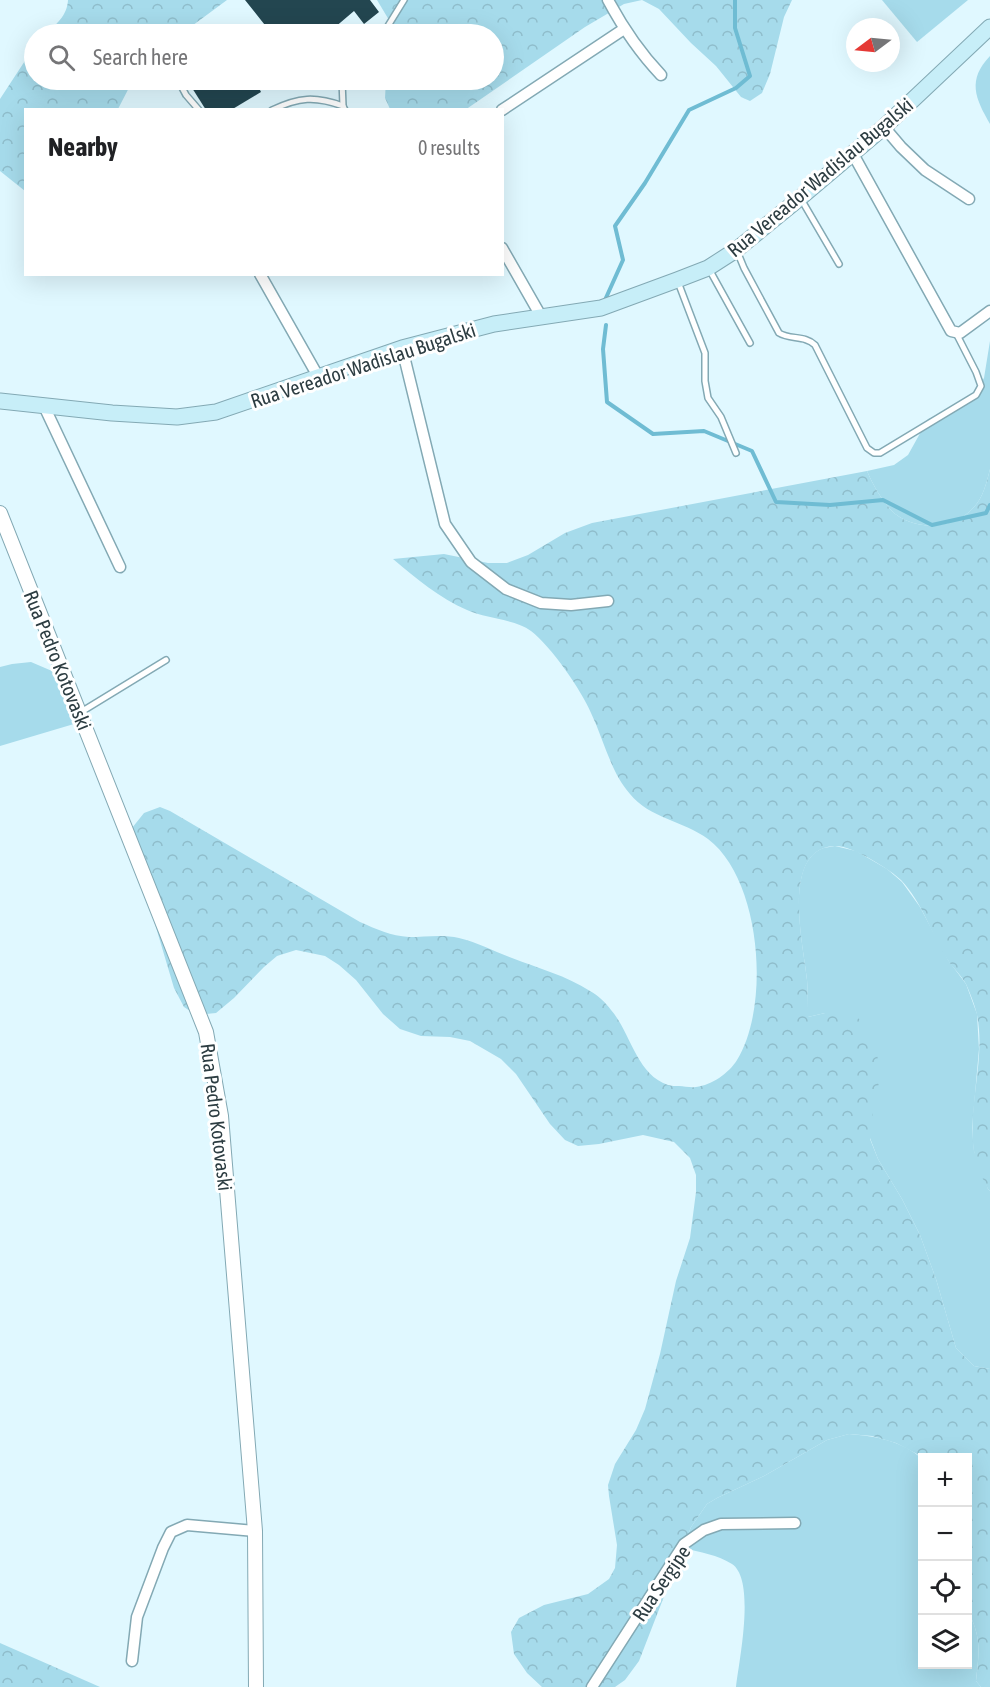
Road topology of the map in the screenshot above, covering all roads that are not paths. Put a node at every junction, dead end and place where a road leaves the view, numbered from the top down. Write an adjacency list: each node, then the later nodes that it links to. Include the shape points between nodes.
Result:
1 (404, 0): 3 (lane)
2 (608, 0): 5 (street)
3 (389, 24)
4 (990, 27): 13 (main road, Rua Vereador Wadislau Bugalski)
5 (624, 29): 6 (street); 12 (street)
6 (661, 75)
7 (183, 90): 9 (lane)
8 (343, 90): 11 (lane)
9 (197, 108)
10 (277, 108): 11 (lane, via 296,100 317,98)
11 (344, 108)
12 (504, 109)
13 (884, 127): 14 (main road, Rua Vereador Wadislau Bugalski); 16 (street, via 925,170)
14 (853, 154): 15 (main road, Rua Vereador Wadislau Bugalski); 25 (street, via 951,331)
15 (800, 198): 17 (main road, Rua Vereador Wadislau Bugalski); 19 (lane)
16 (969, 199)
17 (736, 250): 20 (main road, Rua Vereador Wadislau Bugalski); 25 (lane, via 779,333 815,345 867,448 874,453 976,395 981,386)
18 (504, 252): 24 (street)
19 (839, 264)
20 (708, 268): 22 (main road, Rua Vereador Wadislau Bugalski); 26 (lane)
21 (261, 276): 28 (street)
22 (677, 280): 24 (main road, Rua Vereador Wadislau Bugalski, via 601,308); 31 (lane, via 705,353 708,398)
23 (990, 311): 25 (street)
24 (542, 318): 27 (main road, Rua Vereador Wadislau Bugalski, via 494,324)
25 (956, 333)
26 (750, 343)
27 (402, 348): 28 (main road, Rua Vereador Wadislau Bugalski); 34 (street, via 445,524 471,562 506,589 541,603)
28 (319, 378): 30 (main road, Rua Vereador Wadislau Bugalski, via 216,412 177,417)
29 (0, 401): 30 (main road, Rua Vereador Wadislau Bugalski)
30 (44, 406): 33 (street)
31 (736, 453)
32 (0, 513): 36 (street, Rua Pedro Kotovaski)
33 (120, 567)
34 (608, 601)
35 (166, 660): 36 (lane)
36 (80, 713): 38 (street, Rua Pedro Kotovaski, via 206,1032 221,1116)
37 (795, 1523): 41 (street, Rua Sergipe, via 722,1524 704,1530 684,1544)
38 (255, 1531): 39 (street, via 187,1526 171,1533 137,1617); 40 (street, Rua Pedro Kotovaski)
39 (132, 1661)
40 (256, 1687)
41 (592, 1687)

